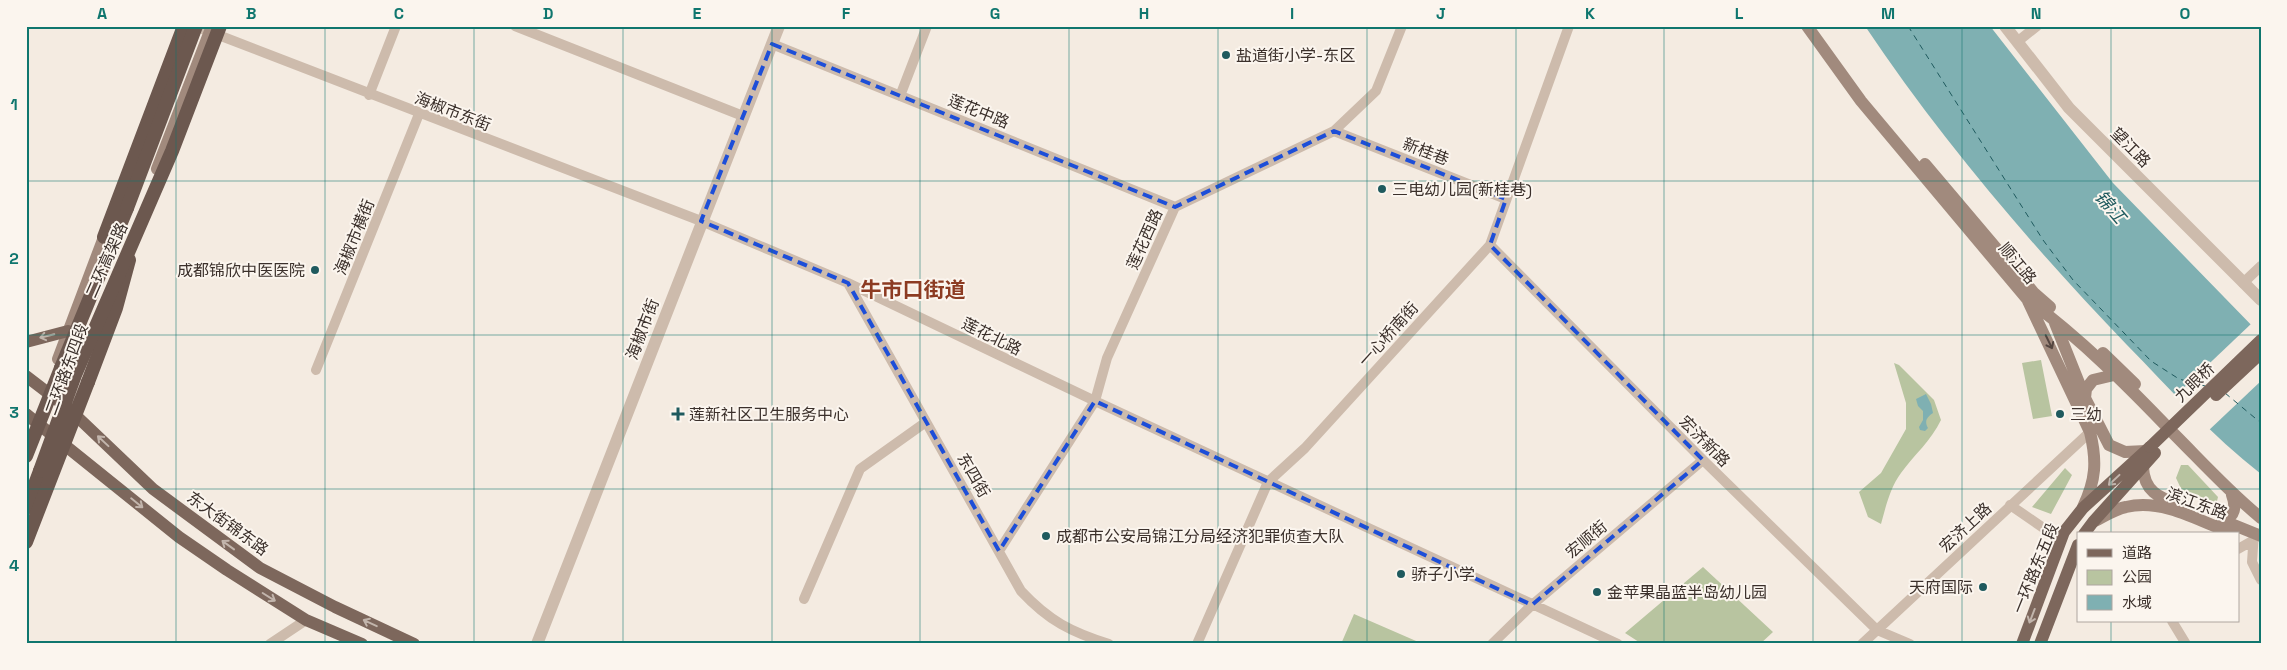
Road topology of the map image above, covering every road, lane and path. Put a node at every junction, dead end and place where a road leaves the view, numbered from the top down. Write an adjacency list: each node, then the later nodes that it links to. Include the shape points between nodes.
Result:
1 (184, 26): 27 (highway)
2 (189, 26): 27 (main road, 二环路东四段, via 117,216)
3 (196, 26): 15 (street, 海椒市东街); 54 (highway, 二环高架路, bridge, via 127,208)
4 (228, 26): 23 (highway, bridge, via 195,114)
5 (396, 26): 18 (street)
6 (514, 26): 21 (street)
7 (779, 26): 17 (street, 海椒市街)
8 (927, 26): 19 (street)
9 (1402, 26): 22 (street, 莲花西路, via 1376,91)
10 (1569, 26): 24 (street, 一心桥南街)
11 (1807, 26): 33 (main road, 顺江路, via 1861,100)
12 (1817, 26): 35 (main road, 顺江路, via 1883,114)
13 (2004, 26): 16 (street, 望江路)
14 (2037, 26): 16 (street)
15 (214, 28): 18 (street, 海椒市东街); 23 (highway, 二环高架路, bridge); 47 (main road, 二环路东四段)
16 (2017, 42): 32 (street, 望江路, via 2069,108)
17 (772, 44): 19 (street, 莲花中路); 21 (street, 海椒市街)
18 (369, 95): 20 (street, 海椒市东街)
19 (900, 96): 25 (street, 莲花中路)
20 (419, 114): 26 (street, 海椒市东街); 41 (street, 海椒市横街)
21 (743, 116): 26 (street, 海椒市街)
22 (1334, 132): 24 (street, 新桂巷); 25 (street, 莲花西路)
23 (172, 151): 28 (highway, 二环高架路, bridge)
24 (1506, 199): 29 (street, 一心桥南街)
25 (1175, 207): 46 (street, 莲花西路, via 1107,358)
26 (701, 222): 31 (street, 莲花北路); 87 (street, 海椒市街)
27 (104, 237): 37 (main road, 二环路东四段)
28 (135, 238): 62 (highway, 二环高架路, bridge, via 75,375); 74 (highway, bridge, via 116,308)
29 (1490, 244): 55 (street, 宏济新路); 58 (street, 一心桥南街, via 1305,448)
30 (2261, 266): 32 (street)
31 (848, 283): 46 (street, 莲花北路); 49 (street, 东四街)
32 (2243, 283): 34 (street, 望江路)
33 (2027, 299): 36 (main road, 顺江路); 51 (main road, one-way to 51)
34 (2261, 300)
35 (2045, 302): 36 (main road); 59 (main road, 顺江路, via 2103,353)
36 (2053, 318): 43 (main road, 顺江路); 45 (main road)
37 (68, 331): 39 (main road, one-way to 39); 44 (main road, 二环路东四段)
38 (2261, 340): 53 (main road, 九眼桥, bridge)
39 (26, 342)
40 (2261, 353): 53 (main road, 九眼桥, bridge)
41 (316, 370)
42 (26, 376): 44 (main road, 东大街锦东路)
43 (2114, 376): 45 (main road, via 2093,380); 60 (main road, 顺江路)
44 (47, 392): 47 (main road, 东大街锦东路); 50 (main road, 二环路东四段)
45 (2085, 398): 53 (main road, via 2109,445 2125,452)
46 (1095, 401): 58 (street, 莲花北路); 77 (street, 莲花西路)
47 (69, 409): 52 (main road, 二环路东四段); 86 (main road, 东大街锦东路, one-way to 47, via 260,568 153,489)
48 (26, 414): 50 (main road)
49 (926, 422): 77 (street, 东四街); 79 (street, via 860,469)
50 (40, 427): 52 (main road); 56 (main road, 二环路东四段)
51 (2090, 432): 61 (street, 宏济上路); 63 (main road, via 2094,447 2094,475 2092,489)
52 (58, 440): 68 (main road, 二环路东四段); 81 (main road, one-way to 81, via 179,537)
53 (2150, 450): 57 (main road, 一环路东五段); 63 (main road, 一环路东五段, one-way to 63)
54 (26, 456)
55 (1703, 460): 80 (street, 宏顺街); 83 (street, 宏济新路)
56 (26, 462)
57 (2143, 467): 66 (main road, via 2146,485 2161,497); 67 (main road, 一环路东五段)
58 (1268, 482): 80 (street); 89 (street, 一心桥南街)
59 (2230, 482): 64 (main road, 滨江东路)
60 (2232, 495): 65 (main road, 顺江路); 66 (main road, via 2234,512)
61 (2010, 505): 73 (street); 83 (street, 宏济上路)
62 (26, 508)
63 (2083, 508): 73 (main road, 一环路东五段)
64 (2261, 510)
65 (2261, 518)
66 (2222, 521): 72 (main road)
67 (2093, 522): 69 (main road, 一环路东五段); 70 (main road, 滨江东路, via 2124,507 2155,506)
68 (26, 526)
69 (2086, 532)
70 (2228, 532)
71 (2240, 536): 72 (main road, 滨江东路)
72 (2257, 538): 76 (street); 78 (street, via 2252,562)
73 (2061, 540): 94 (main road, 一环路东五段, one-way to 94)
74 (26, 542)
75 (2077, 548): 95 (main road, 一环路东五段)
76 (2240, 548)
77 (999, 551): 88 (street, 东四街, via 1021,591 1036,607 1072,631)
78 (2261, 580)
79 (804, 599)
80 (1532, 605): 90 (street, 宏顺街); 91 (street)
81 (306, 620): 84 (street); 85 (main road)
82 (2173, 622): 96 (street)
83 (1877, 630): 92 (street, 宏济上路); 93 (street, 宏济新路)
84 (270, 644)
85 (362, 644)
86 (414, 644)
87 (537, 644)
88 (1109, 644)
89 (1197, 644)
90 (1492, 644)
91 (1618, 644)
92 (1862, 644)
93 (1910, 644)
94 (2022, 644)
95 (2040, 644)
96 (2186, 644)

